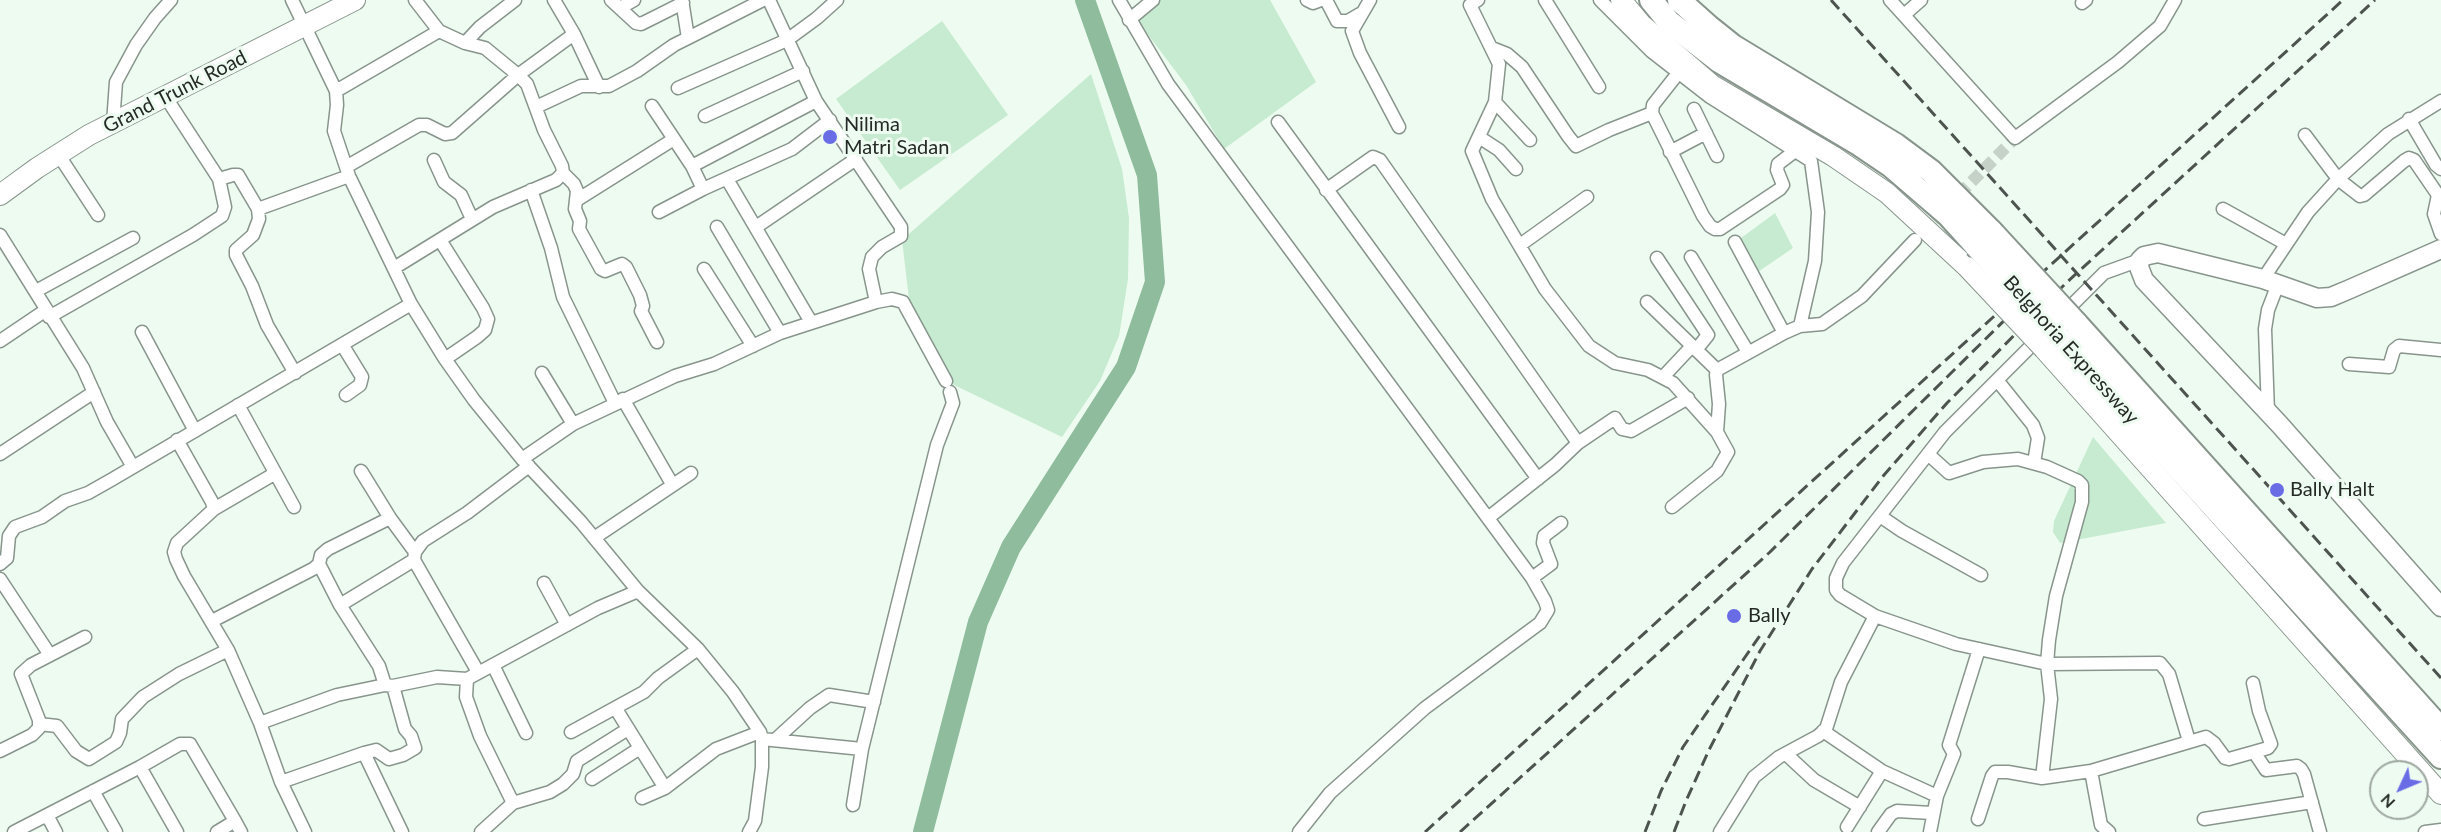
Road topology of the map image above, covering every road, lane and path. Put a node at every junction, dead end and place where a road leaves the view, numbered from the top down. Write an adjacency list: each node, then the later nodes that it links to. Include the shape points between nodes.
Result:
1 (171, 0): 57 (street, via 136,45 116,82)
2 (292, 0): 31 (street)
3 (355, 0): 31 (main road, Grand Trunk Road)
4 (415, 0): 32 (street)
5 (515, 0): 36 (street)
6 (554, 0): 33 (street)
7 (634, 0): 27 (street)
8 (763, 0): 34 (street)
9 (769, 0): 35 (street)
10 (837, 0): 35 (street)
11 (1119, 0): 30 (street)
12 (1153, 0): 30 (street)
13 (1307, 0): 14 (street)
14 (1321, 0)
15 (1326, 0): 28 (street, via 1340,22)
16 (1370, 0): 28 (street)
17 (1545, 0): 42 (street)
18 (1600, 0): 39 (street)
19 (1621, 0): 117 (main road, bridge, via 1641,24 1712,85 1833,156 1887,193 1967,267)
20 (1651, 0): 94 (highway, Belghoria Expressway, via 1669,22 1719,62 1857,143)
21 (1679, 0): 94 (highway, Belghoria Expressway, via 1733,46 1896,145 1931,171)
22 (1890, 0): 29 (street)
23 (1921, 0): 29 (street)
24 (2175, 0): 29 (street, via 2160,26 2015,138)
25 (682, 2): 27 (street, via 641,24); 34 (street)
26 (1472, 2): 37 (street)
27 (616, 4)
28 (1361, 14): 58 (street, via 1352,31)
29 (1904, 15)
30 (1129, 20): 158 (street, via 1168,84)
31 (305, 27): 44 (street); 45 (main road, Grand Trunk Road)
32 (439, 31): 36 (street); 44 (street)
33 (574, 34): 40 (street); 41 (street)
34 (688, 38): 41 (street, via 622,80)
35 (787, 40): 38 (street); 43 (street)
36 (465, 43): 40 (street, via 485,48)
37 (1492, 48): 48 (street, via 1499,64); 52 (street, via 1522,67 1576,146)
38 (803, 71): 46 (street); 53 (street)
39 (1678, 72): 52 (street, via 1653,105); 64 (street)
40 (519, 75): 50 (street); 73 (street, via 452,133 419,125)
41 (599, 87): 50 (street, via 581,86)
42 (1599, 87)
43 (678, 88)
44 (336, 91): 73 (street, via 334,131)
45 (165, 96): 57 (main road, Grand Trunk Road); 75 (street)
46 (816, 101): 55 (street); 70 (street)
47 (2441, 101): 54 (street)
48 (1495, 102): 61 (street); 63 (street)
49 (652, 106): 62 (street)
50 (536, 107): 74 (street)
51 (1694, 108): 59 (street)
52 (1652, 113): 65 (street)
53 (705, 116)
54 (2409, 119): 72 (street); 77 (street)
55 (830, 120): 68 (street); 76 (street, via 792,149)
56 (1278, 122): 80 (street)
57 (113, 123): 66 (main road, Grand Trunk Road)
58 (1399, 127)
59 (1706, 133): 65 (street); 67 (street)
60 (2305, 135): 77 (street)
61 (1479, 137): 71 (street, via 1499,150); 99 (street, via 1472,151 1492,200)
62 (674, 139): 70 (street); 83 (street)
63 (1530, 140)
64 (1795, 151): 65 (street, via 1778,164 1783,185 1780,189 1720,229 1702,216); 113 (street, via 1811,161 1818,212 1815,261)
65 (1671, 152)
66 (58, 154): 81 (main road, Grand Trunk Road); 87 (street)
67 (1717, 156)
68 (856, 159): 90 (street); 108 (street, via 901,227 901,236 872,256 869,269)
69 (434, 160): 88 (street, via 444,182 461,195)
70 (692, 166): 78 (street)
71 (1516, 169)
72 (2441, 169)
73 (348, 171): 84 (street); 104 (street)
74 (563, 173): 79 (street); 83 (street, via 574,184)
75 (219, 179): 84 (street, via 238,176); 111 (street, via 225,207 222,216 193,236)
76 (727, 179): 78 (street); 90 (street)
77 (2338, 179): 91 (street, via 2364,195 2411,159 2438,195 2434,214); 98 (street)
78 (703, 189): 86 (street)
79 (531, 190): 88 (street); 135 (street, via 563,297)
80 (1326, 190): 142 (street, via 1373,157 1380,160); 151 (street)
81 (0, 195)
82 (1587, 198): 99 (street)
83 (577, 200): 119 (street, via 579,229 601,269 605,272 622,264 626,267 640,295 640,311)
84 (258, 209): 128 (street, via 253,235 236,250 236,255 267,325)
85 (2223, 209): 98 (street)
86 (659, 212)
87 (98, 215)
88 (472, 219): 95 (street)
89 (717, 227): 115 (street)
90 (756, 227): 112 (street)
91 (2441, 234)
92 (0, 235): 107 (street)
93 (133, 238): 107 (street)
94 (1984, 239): 117 (highway, Belghoria Expressway, bridge)
95 (440, 240): 104 (street); 125 (street, via 488,319 477,337)
96 (1915, 240): 113 (street, via 1862,296 1822,324)
97 (1735, 242): 116 (street)
98 (2286, 244): 106 (street)
99 (1520, 245): 130 (street, via 1545,289 1589,346 1615,363)
100 (2441, 249): 106 (street, via 2331,297 2317,298)
101 (1691, 257): 124 (street)
102 (1657, 258): 122 (street, via 1708,335)
103 (2140, 260): 106 (street, via 2158,253); 131 (street, via 2104,273); 137 (street, via 2144,280)
104 (394, 268): 110 (street)
105 (704, 269): 121 (street)
106 (2271, 282): 137 (street, via 2265,329)
107 (36, 291): 111 (street)
108 (876, 302): 112 (street); 185 (street, via 903,302 948,386 953,403 937,445)
109 (1647, 302): 122 (street)
110 (411, 304): 120 (street); 125 (street)
111 (48, 314): 118 (street); 132 (street)
112 (811, 322): 115 (street)
113 (1800, 326): 116 (street)
114 (142, 332): 139 (street)
115 (780, 333): 121 (street)
116 (1784, 333): 124 (street)
117 (2059, 336): 190 (highway, Belghoria Expressway); 202 (highway, Belghoria Expressway); 211 (main road)
118 (0, 341)
119 (657, 342)
120 (343, 346): 128 (street); 133 (street, via 362,377 360,385)
121 (753, 346): 135 (street)
122 (1694, 348): 127 (street); 130 (street)
123 (2441, 350): 126 (street, via 2399,346 2389,367)
124 (1748, 352): 127 (street)
125 (445, 359): 145 (street)
126 (2349, 364)
127 (1717, 370): 140 (street)
128 (296, 373): 136 (street)
129 (542, 373): 138 (street)
130 (1663, 377): 134 (street)
131 (1998, 380): 144 (street); 146 (street, via 2033,425 2038,438)
132 (94, 393): 143 (street); 147 (street)
133 (345, 395)
134 (1688, 398): 140 (street); 142 (street, via 1631,431 1622,429 1615,418)
135 (619, 401): 138 (street); 152 (street)
136 (238, 405): 139 (street); 150 (street)
137 (2268, 412): 170 (street)
138 (573, 424): 145 (street)
139 (195, 431): 141 (street)
140 (1717, 432): 154 (street, via 1728,452 1717,471)
141 (177, 440): 147 (street); 155 (street)
142 (1578, 443): 151 (street)
143 (0, 453)
144 (1929, 454): 146 (street, via 1949,472 2004,459); 156 (street)
145 (526, 463): 160 (street); 161 (street, via 467,513 423,541)
146 (2034, 463): 179 (street, via 2078,481 2084,491 2056,596)
147 (133, 467): 162 (street, via 42,517 15,527 9,536 7,558)
148 (362, 471): 157 (street)
149 (691, 473): 152 (street)
150 (274, 474): 153 (street); 155 (street)
151 (1538, 479): 158 (street)
152 (672, 484): 160 (street)
153 (294, 507)
154 (1672, 507)
155 (213, 509): 172 (street, via 177,543 174,552)
156 (1880, 516): 164 (street); 171 (street, via 1843,563 1835,585 1840,595)
157 (390, 518): 161 (street); 163 (street, via 328,549)
158 (1488, 518): 165 (street)
159 (1561, 523): 165 (street, via 1544,536 1551,564)
160 (594, 538): 168 (street)
161 (414, 556): 169 (street); 181 (street)
162 (0, 564)
163 (319, 564): 169 (street); 172 (street)
164 (1981, 575)
165 (1532, 578): 234 (street, via 1548,610 1540,623 1425,708 1330,793)
166 (0, 579): 178 (street)
167 (544, 583): 173 (street)
168 (638, 591): 173 (street); 175 (street)
169 (340, 605): 184 (street)
170 (2441, 607)
171 (1875, 616): 176 (street); 191 (street, via 1849,664)
172 (212, 621): 177 (street)
173 (567, 625): 180 (street)
174 (85, 637): 178 (street)
175 (698, 649): 186 (street, via 650,688); 194 (street)
176 (1979, 649): 179 (street); 212 (street, via 1949,745 1953,758)
177 (228, 650): 187 (street); 188 (street, via 142,697 122,719 116,742 88,759 76,752 57,726)
178 (50, 655): 188 (street, via 21,674)
179 (2047, 664): 195 (street, via 2160,663 2169,674); 206 (street, via 2051,699)
180 (493, 665): 181 (street); 193 (street)
181 (478, 672): 182 (street)
182 (467, 678): 184 (street, via 437,677); 215 (street, via 466,697 480,736)
183 (2253, 683): 199 (street, via 2271,744)
184 (389, 685): 187 (street, via 337,695); 200 (street, via 415,748 389,759 376,750)
185 (874, 702): 194 (street, via 829,695); 197 (street)
186 (616, 709): 189 (street); 192 (street)
187 (260, 723): 208 (street)
188 (39, 724): 198 (street, via 32,735)
189 (628, 729): 196 (street); 215 (street, via 577,761 573,774 563,784)
190 (2441, 729)
191 (1823, 731): 201 (street); 204 (street)
192 (571, 732)
193 (526, 733)
194 (766, 737): 197 (street); 209 (street, via 716,749); 233 (street, via 755,821)
195 (2189, 741): 199 (street, via 2206,737 2229,759); 205 (street)
196 (640, 748): 207 (street); 209 (street)
197 (862, 748): 216 (street)
198 (0, 751)
199 (2254, 752): 214 (street, via 2266,770 2297,766 2301,769)
200 (364, 753): 208 (street); 231 (street)
201 (1786, 753): 217 (street, via 1814,780); 235 (street, via 1754,777)
202 (2441, 758)
203 (140, 766): 210 (street); 223 (street, via 180,744 190,744); 228 (street)
204 (1882, 771): 212 (street); 217 (street)
205 (2091, 771): 206 (street); 238 (street)
206 (2042, 778): 220 (street, via 1995,772)
207 (592, 779)
208 (281, 782): 230 (street)
209 (665, 788): 213 (street)
210 (93, 791): 219 (street); 227 (street)
211 (2441, 794)
212 (1937, 796): 218 (street)
213 (642, 798)
214 (2312, 802): 221 (street); 239 (street)
215 (513, 803): 232 (street)
216 (854, 805)
217 (1860, 807): 222 (street)
218 (1932, 813): 236 (street, via 1897,811); 237 (street)
219 (47, 815): 225 (street); 226 (street)
220 (1977, 819)
221 (2204, 819)
222 (1847, 826)
223 (238, 827): 229 (street)
224 (2441, 830): 240 (street)
225 (14, 832)
226 (56, 832)
227 (116, 832)
228 (177, 832)
229 (217, 832)
230 (305, 832)
231 (402, 832)
232 (481, 832)
233 (749, 832)
234 (1299, 832)
235 (1720, 832)
236 (1878, 832)
237 (1930, 832)
238 (2105, 832)
239 (2320, 832)
240 (2426, 832)

